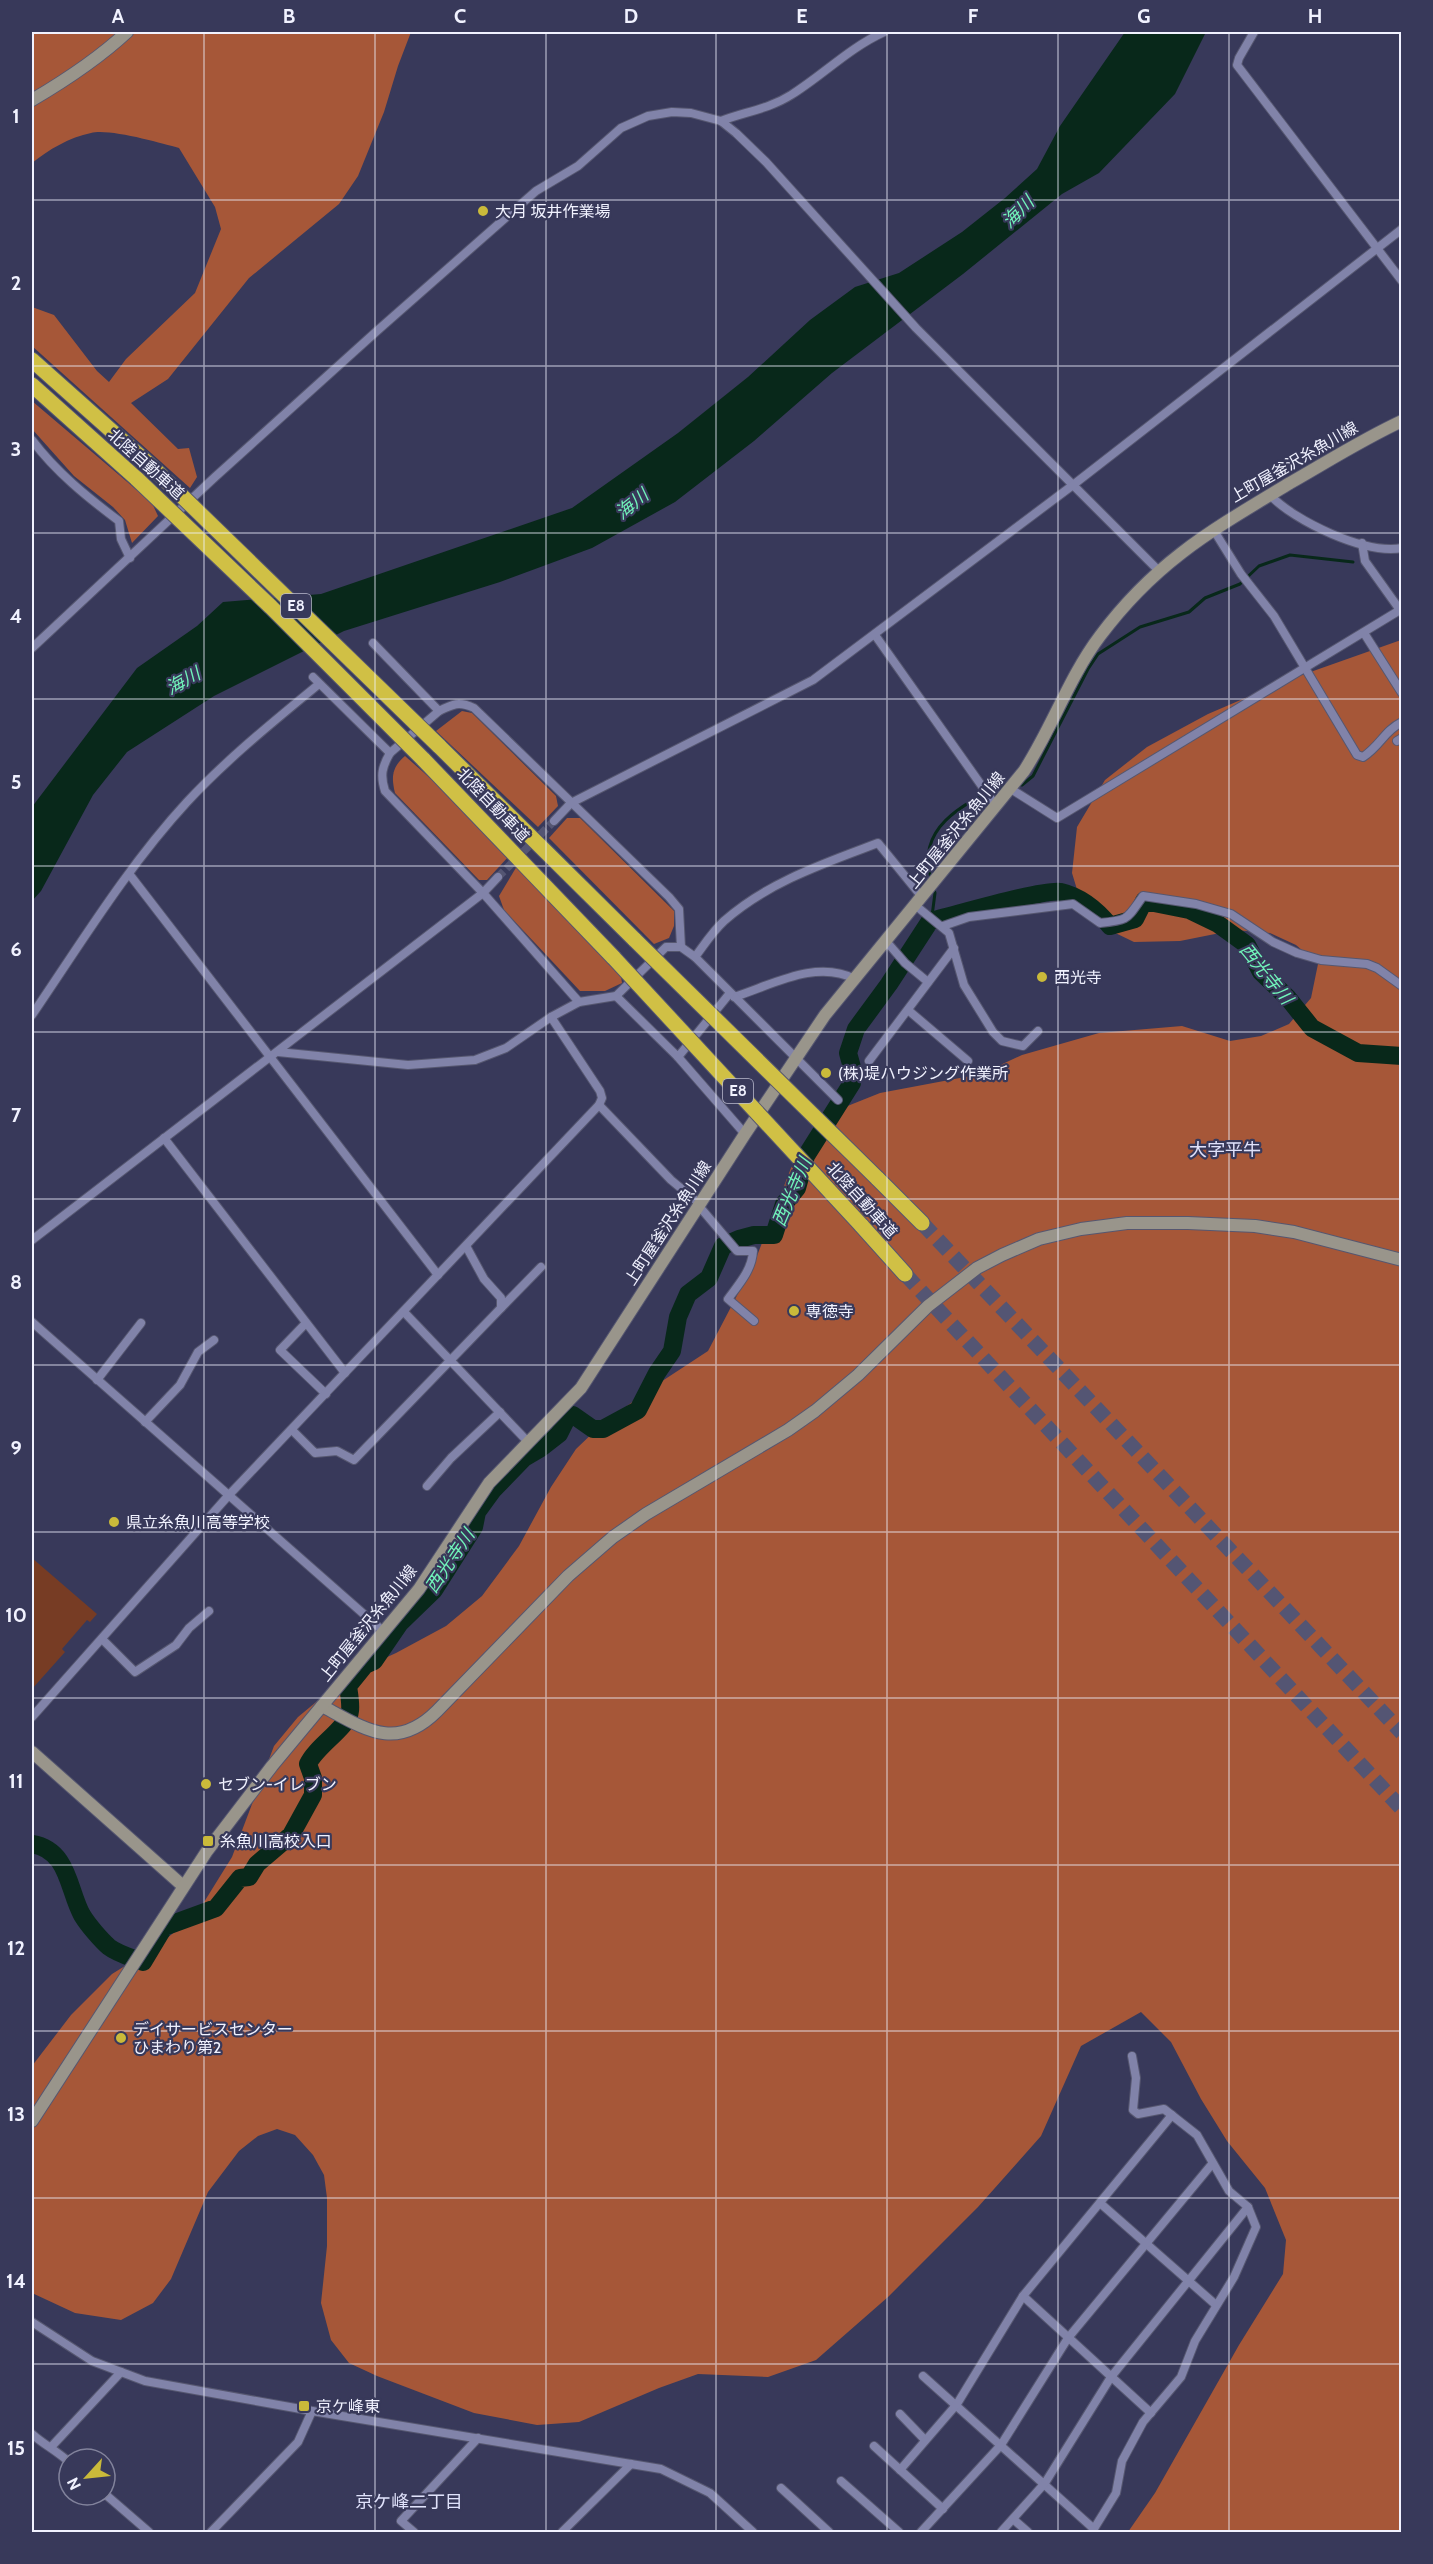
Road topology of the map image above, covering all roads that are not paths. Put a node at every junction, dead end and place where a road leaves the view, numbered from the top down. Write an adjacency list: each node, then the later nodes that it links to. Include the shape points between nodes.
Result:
1 (127, 32): 4 (main road, via 73,76)
2 (884, 32): 5 (street, via 866,40 791,95 768,107)
3 (1254, 32): 7 (street, via 1237,65)
4 (32, 100)
5 (721, 121): 13 (street, via 766,162 916,328); 18 (street, via 672,112 648,116 621,128 578,166 536,191 369,337)
6 (1401, 229): 7 (street)
7 (1377, 248): 8 (street); 13 (street)
8 (1401, 281)
9 (32, 360): 63 (highway, 北陸自動車道 / E8, bridge, via 151,466 440,746)
10 (32, 385): 68 (highway, 北陸自動車道 / E8, bridge, via 271,607 423,759 614,957)
11 (1401, 421): 14 (main road, 上町屋釜沢糸魚川線)
12 (32, 440): 18 (street, via 77,488 119,521 121,539)
13 (1073, 485): 19 (street); 22 (street)
14 (1270, 495): 15 (main road, 上町屋釜沢糸魚川線); 16 (street, via 1313,526)
15 (1212, 529): 19 (main road, 上町屋釜沢糸魚川線); 25 (street, via 1274,616)
16 (1362, 543): 17 (street); 20 (street, via 1365,561)
17 (1401, 548)
18 (130, 558): 24 (street)
19 (1158, 570): 30 (main road, 上町屋釜沢糸魚川線, via 1098,638 1037,751)
20 (1401, 610): 21 (street)
21 (1364, 633): 25 (street); 26 (street)
22 (875, 635): 31 (street, via 813,680); 32 (street)
23 (373, 643): 27 (street)
24 (32, 648)
25 (1305, 669): 28 (street, via 1357,755 1363,757 1377,747 1389,728); 30 (street, via 1057,819)
26 (1401, 693)
27 (439, 711): 29 (street); 31 (street, via 463,703 474,708)
28 (1401, 722)
29 (390, 753): 34 (street, via 316,680 188,801); 36 (street, via 382,766 385,791)
30 (1011, 789): 32 (main road, 上町屋釜沢糸魚川線)
31 (571, 803): 33 (street); 40 (street, via 679,909)
32 (996, 806): 37 (main road, 上町屋釜沢糸魚川線)
33 (554, 821)
34 (130, 875): 50 (street); 53 (street)
35 (498, 877): 36 (street)
36 (483, 893): 48 (street); 53 (street)
37 (919, 901): 38 (street); 39 (main road, 上町屋釜沢糸魚川線); 42 (street, via 878,843 803,871 750,901 723,922)
38 (943, 926): 41 (street); 45 (street, via 969,917 1073,904 1100,923 1131,915 1143,896 1167,899 1231,914 1297,953 1321,960 1367,964)
39 (886, 941): 43 (main road, 上町屋釜沢糸魚川線); 44 (street)
40 (681, 947): 42 (street); 47 (street, via 666,946)
41 (954, 948): 44 (street); 52 (street, via 971,999 1002,1041 1023,1046)
42 (695, 957): 46 (street)
43 (855, 979): 46 (street, via 813,970); 55 (main road, 上町屋釜沢糸魚川線)
44 (928, 982): 49 (street)
45 (1401, 986)
46 (732, 995): 54 (street); 55 (street)
47 (616, 996): 48 (street); 54 (street)
48 (579, 1002): 51 (street)
49 (908, 1010): 56 (street); 57 (street)
50 (32, 1015)
51 (551, 1017): 53 (street, via 506,1048 475,1060 408,1065); 59 (street, via 600,1091)
52 (1038, 1031)
53 (274, 1054): 61 (street); 69 (street)
54 (678, 1057): 60 (street)
55 (795, 1058): 58 (street); 60 (main road, 上町屋釜沢糸魚川線)
56 (869, 1060)
57 (968, 1060)
58 (838, 1100)
59 (599, 1106): 62 (street); 65 (street)
60 (745, 1134): 62 (main road, 上町屋釜沢糸魚川線)
61 (164, 1138): 64 (street); 75 (street)
62 (700, 1205): 72 (street, via 737,1251 753,1251 745,1275 728,1299); 84 (main road, 上町屋釜沢糸魚川線, via 592,1373 568,1405)
63 (922, 1223)
64 (32, 1240)
65 (466, 1246): 69 (street); 70 (street, via 484,1279 501,1298)
66 (1401, 1260): 90 (main road, via 1294,1232 1188,1223 1105,1225 1061,1233 1022,1246 977,1268 951,1287 836,1395 788,1430 613,1537 575,1570 420,1726 401,1734 376,1732)
67 (541, 1266): 70 (street)
68 (905, 1274)
69 (438, 1275): 71 (street)
70 (501, 1308): 77 (street)
71 (404, 1312): 77 (street); 78 (street)
72 (754, 1321)
73 (32, 1322): 79 (street)
74 (141, 1323): 79 (street)
75 (306, 1323): 78 (street); 80 (street, via 280,1350)
76 (214, 1340): 82 (street, via 198,1352 180,1384)
77 (450, 1361): 81 (street); 83 (street, via 354,1460 337,1451 315,1453)
78 (345, 1374): 80 (street)
79 (97, 1380): 82 (street)
80 (326, 1394): 83 (street)
81 (500, 1412): 84 (street); 85 (street)
82 (145, 1422): 86 (street)
83 (292, 1430): 86 (street)
84 (529, 1443): 88 (main road, 上町屋釜沢糸魚川線, via 489,1483 419,1589)
85 (427, 1486)
86 (228, 1496): 88 (street); 89 (street)
87 (209, 1611): 89 (street, via 176,1645 135,1672)
88 (383, 1631): 90 (main road, 上町屋釜沢糸魚川線)
89 (102, 1639): 91 (street)
90 (322, 1706): 93 (main road, 上町屋釜沢糸魚川線)
91 (32, 1717)
92 (32, 1752): 93 (main road)
93 (183, 1886): 96 (main road, 上町屋釜沢糸魚川線)
94 (1132, 2056): 95 (street, via 1136,2078 1133,2110 1138,2114 1164,2109)
95 (1172, 2115): 97 (street, via 1197,2135); 98 (street)
96 (32, 2121)
97 (1212, 2164): 99 (street, via 1229,2190); 100 (street)
98 (1100, 2203): 100 (street); 102 (street)
99 (1248, 2207): 101 (street); 103 (street, via 1256,2227 1234,2277)
100 (1146, 2243): 101 (street); 105 (street)
101 (1189, 2281): 103 (street); 108 (street)
102 (1023, 2296): 105 (street); 109 (street)
103 (1216, 2305): 111 (street, via 1195,2341 1181,2377)
104 (32, 2322): 106 (street, via 92,2361)
105 (1068, 2338): 108 (street); 116 (street)
106 (121, 2372): 110 (street, via 145,2381); 117 (street)
107 (923, 2376): 109 (street)
108 (1111, 2377): 111 (street); 123 (street)
109 (957, 2404): 115 (street); 116 (street)
110 (312, 2411): 114 (street); 130 (street, via 298,2442)
111 (1151, 2413): 128 (street, via 1122,2460 1116,2493)
112 (900, 2414): 115 (street)
113 (32, 2434): 117 (street)
114 (478, 2438): 120 (street); 131 (street, via 401,2521)
115 (925, 2440): 121 (street)
116 (1001, 2445): 123 (street); 126 (street)
117 (52, 2446): 119 (street)
118 (874, 2446): 121 (street)
119 (57, 2451)
120 (631, 2464): 132 (street); 133 (street, via 661,2469 710,2493)
121 (900, 2470): 126 (street)
122 (841, 2481): 135 (street)
123 (1045, 2483): 127 (street); 128 (street)
124 (781, 2488): 134 (street)
125 (117, 2504): 129 (street)
126 (943, 2509): 136 (street)
127 (1013, 2519): 137 (street); 138 (street)
128 (1093, 2531)
129 (149, 2532)
130 (211, 2532)
131 (414, 2532)
132 (562, 2532)
133 (753, 2532)
134 (828, 2532)
135 (899, 2532)
136 (921, 2532)
137 (1000, 2532)
138 (1028, 2532)

